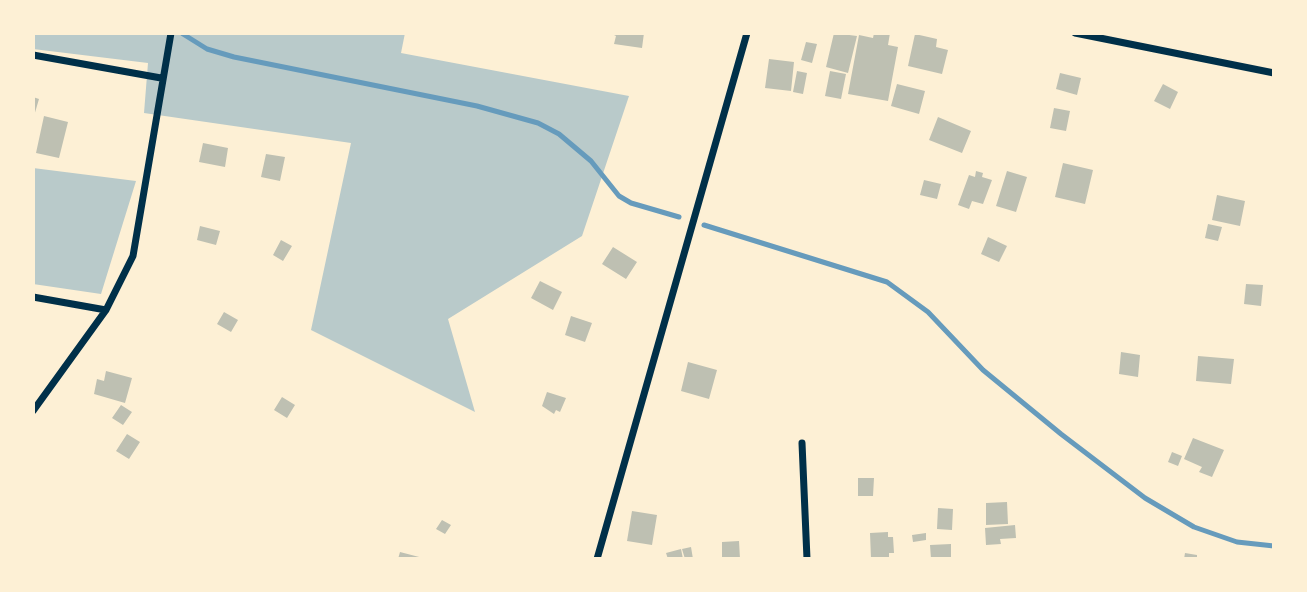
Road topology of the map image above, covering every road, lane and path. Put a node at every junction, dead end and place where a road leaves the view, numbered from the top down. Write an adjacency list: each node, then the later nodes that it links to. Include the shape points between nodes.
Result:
1 (170, 33): 6 (street)
2 (747, 33): 11 (street)
3 (1075, 33): 5 (street)
4 (33, 55): 6 (street)
5 (1274, 73)
6 (161, 78): 8 (street, via 135,246)
7 (33, 298): 8 (street)
8 (106, 310): 9 (street)
9 (33, 411)
10 (802, 443): 12 (street)
11 (597, 559)
12 (807, 559)

